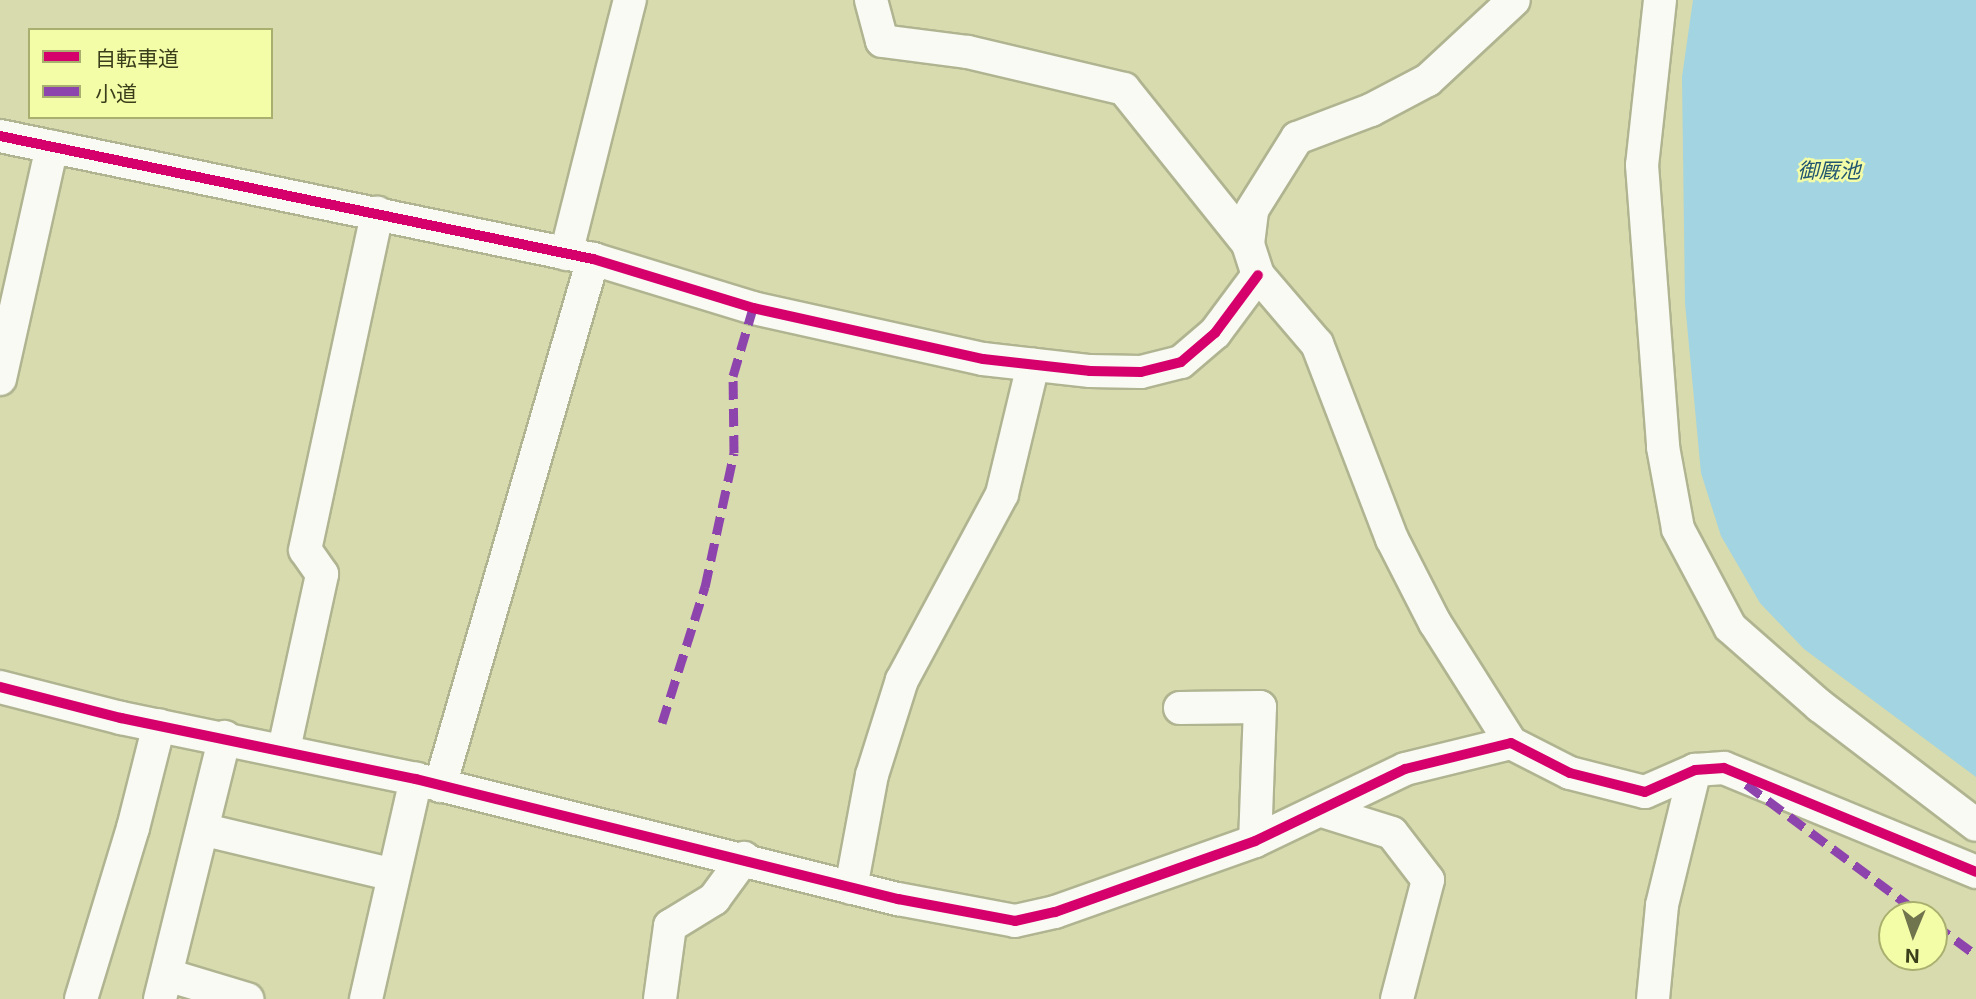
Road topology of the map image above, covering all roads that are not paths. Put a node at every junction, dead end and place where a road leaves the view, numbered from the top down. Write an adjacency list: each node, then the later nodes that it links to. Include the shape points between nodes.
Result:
1 (630, 0): 9 (street)
2 (871, 0): 8 (street, via 882,41 968,52 1124,89)
3 (1514, 0): 8 (street, via 1428,80 1371,110 1297,138 1252,210)
4 (1660, 0): 22 (street, via 1643,165 1663,447 1678,529 1730,626 1820,706)
5 (0, 136): 6 (street)
6 (52, 147): 7 (street); 12 (street)
7 (377, 213): 9 (street); 18 (street, via 304,550 322,574)
8 (1248, 244): 10 (street)
9 (579, 257): 11 (street, via 753,307 983,359); 20 (street)
10 (1258, 275): 11 (street, via 1215,333 1181,362 1141,372); 17 (street, via 1317,344 1392,540 1435,623)
11 (1033, 365): 28 (street, via 1002,494 902,680 872,775)
12 (0, 379)
13 (0, 687): 15 (street)
14 (1180, 708): 24 (street, via 1260,707)
15 (159, 725): 16 (street); 30 (street)
16 (225, 737): 18 (street); 23 (street)
17 (1511, 743): 19 (street, via 1570,773 1645,792); 21 (street, via 1405,769)
18 (284, 748): 20 (street)
19 (1695, 770): 26 (street, via 1724,768 1761,780 1844,821); 35 (street, via 1662,905)
20 (428, 783): 25 (street); 27 (street)
21 (1322, 811): 24 (street); 34 (street, via 1392,833 1428,880)
22 (1976, 825)
23 (205, 830): 27 (street); 29 (street)
24 (1255, 841): 28 (street, via 1055,912 1016,921 974,917)
25 (744, 858): 28 (street); 33 (street, via 714,900 670,926)
26 (1976, 872)
27 (394, 875): 32 (street)
28 (850, 888)
29 (163, 987): 31 (street)
30 (81, 999)
31 (247, 999)
32 (366, 999)
33 (660, 999)
34 (1397, 999)
35 (1653, 999)

